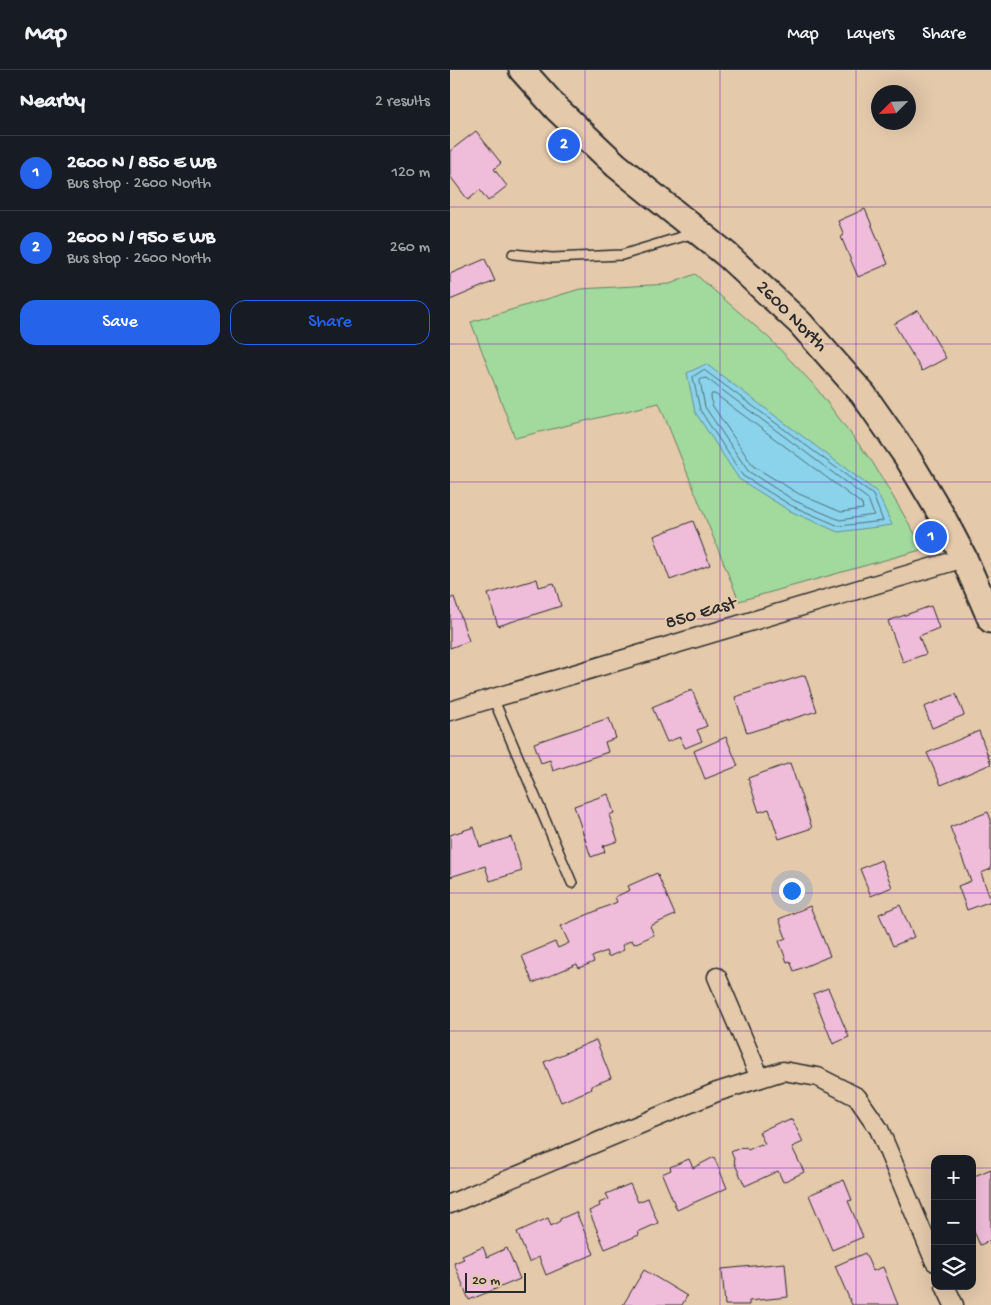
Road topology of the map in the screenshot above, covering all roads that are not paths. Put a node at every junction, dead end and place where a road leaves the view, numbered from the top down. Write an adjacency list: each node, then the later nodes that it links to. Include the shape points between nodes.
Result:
1 (522, 70): 2 (main road, 2600 North, via 557,109 616,165)
2 (698, 232): 3 (lane, via 622,255 552,258); 4 (main road, 2600 North, via 800,323 863,394 907,457)
3 (513, 254)
4 (964, 558): 5 (main road, 2600 North); 6 (street, 850 East)
5 (991, 620)
6 (493, 698): 7 (street, 850 East); 8 (lane)
7 (450, 710)
8 (572, 883)
9 (717, 977): 10 (street)
10 (760, 1078): 11 (street, via 717,1092); 12 (street, via 783,1071 818,1077 856,1097 879,1129)
11 (450, 1204)
12 (931, 1252)
13 (947, 1290): 14 (street)
14 (954, 1305)

